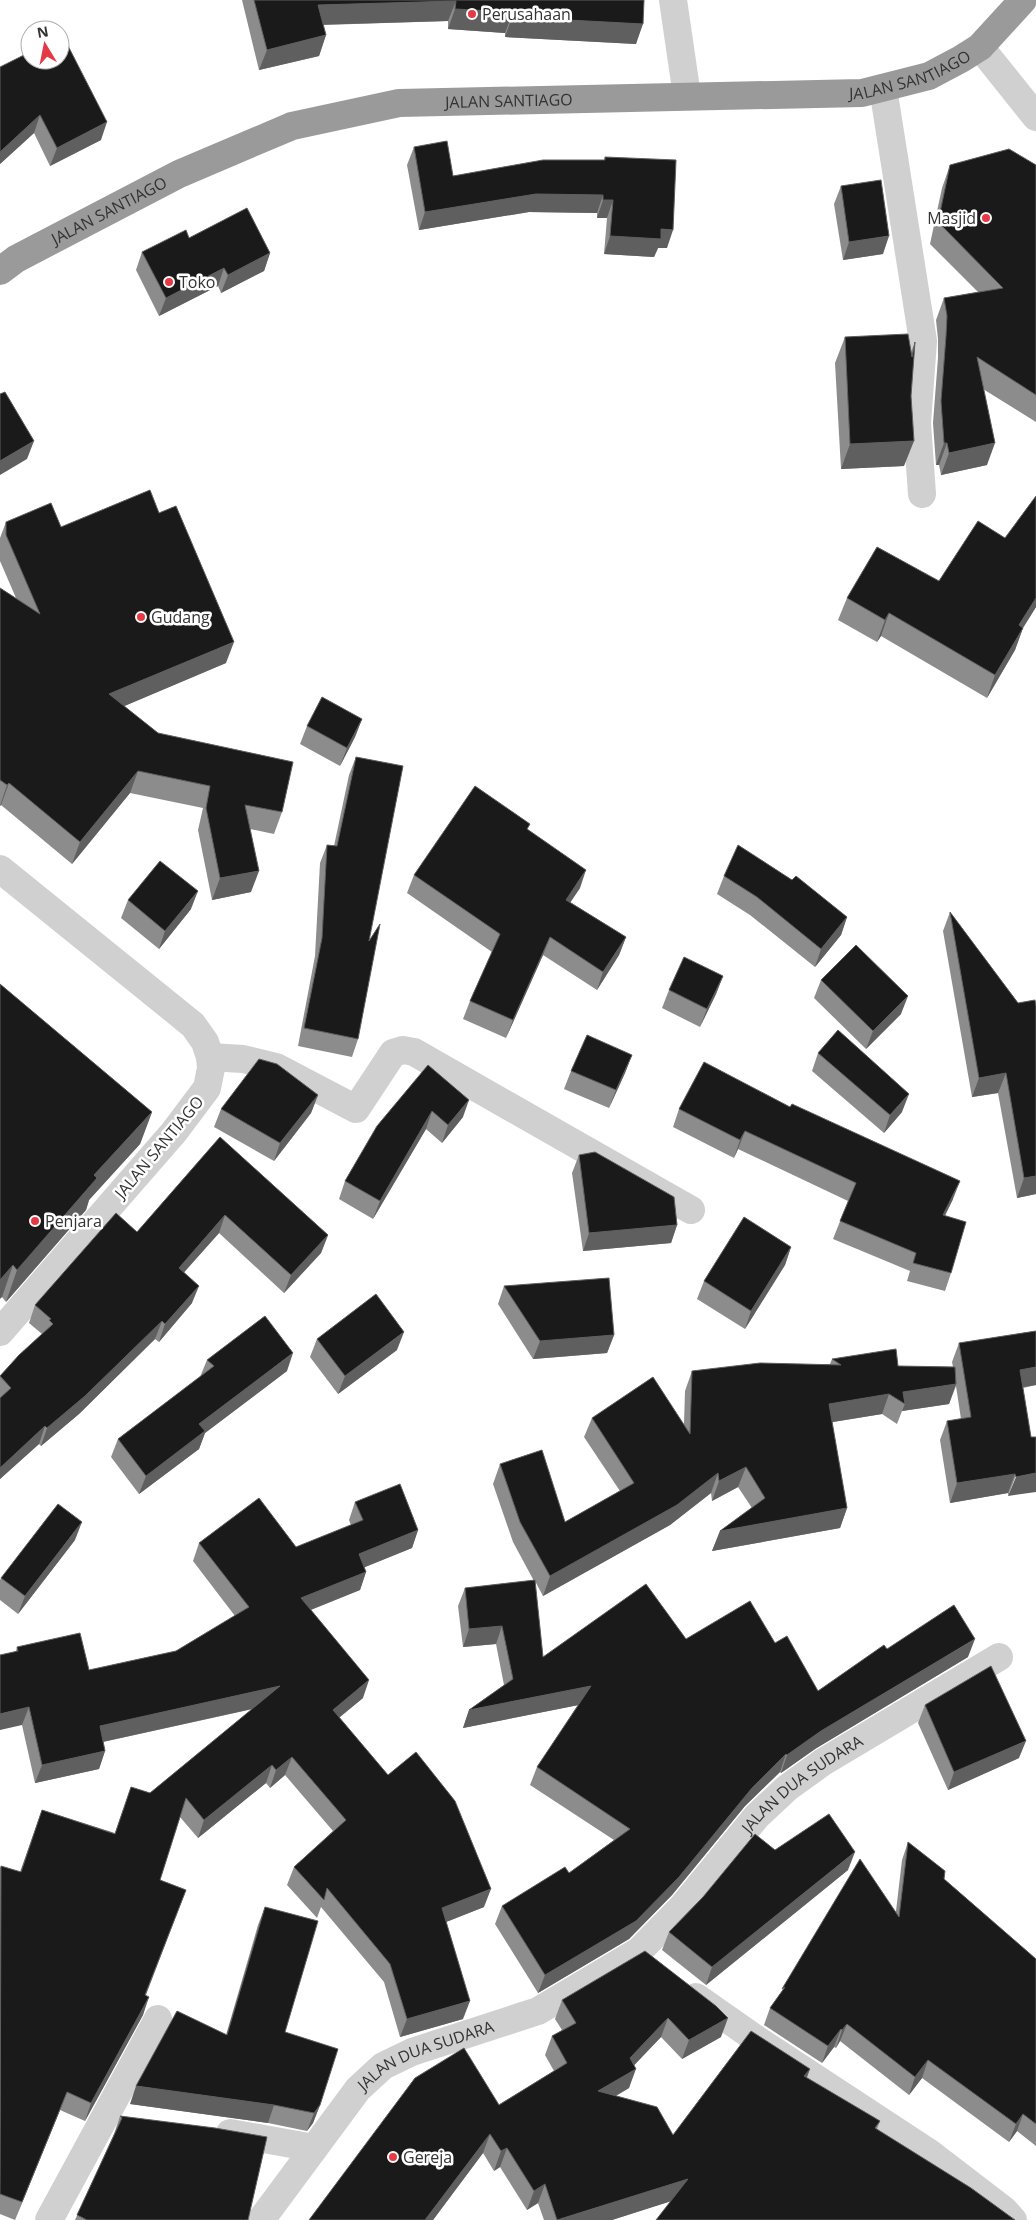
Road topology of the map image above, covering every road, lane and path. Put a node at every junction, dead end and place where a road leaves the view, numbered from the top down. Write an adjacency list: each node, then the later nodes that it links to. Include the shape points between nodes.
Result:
1 (673, 0): 5 (street)
2 (1024, 0): 3 (highway, JALAN SANTIAGO)
3 (980, 47): 4 (highway, JALAN SANTIAGO, via 929,76); 6 (street)
4 (883, 88): 5 (highway, JALAN SANTIAGO, via 862,94); 8 (street, via 923,341 917,423)
5 (687, 96): 7 (highway, JALAN SANTIAGO, via 399,103 292,126 180,174 16,259)
6 (1036, 117)
7 (0, 271)
8 (922, 494)
9 (0, 868): 10 (street, JALAN SANTIAGO, via 193,1025 205,1042)
10 (210, 1057): 11 (street, via 243,1059 276,1067 356,1109 393,1053 403,1050 414,1052); 12 (street, JALAN SANTIAGO, via 208,1088 174,1132)
11 (691, 1210)
12 (0, 1332)
13 (999, 1657): 14 (street, JALAN DUA SUDARA, via 823,1762 787,1788 758,1816 684,1905)
14 (639, 1950): 19 (street, JALAN DUA SUDARA, via 538,2011 412,2052 383,2066 358,2089); 22 (street, via 756,2039 931,2154)
15 (158, 2019): 16 (street)
16 (105, 2117): 17 (street); 20 (street)
17 (134, 2120)
18 (201, 2128): 19 (street)
19 (314, 2148): 21 (street, JALAN DUA SUDARA)
20 (49, 2220)
21 (262, 2220)
22 (1013, 2220)

